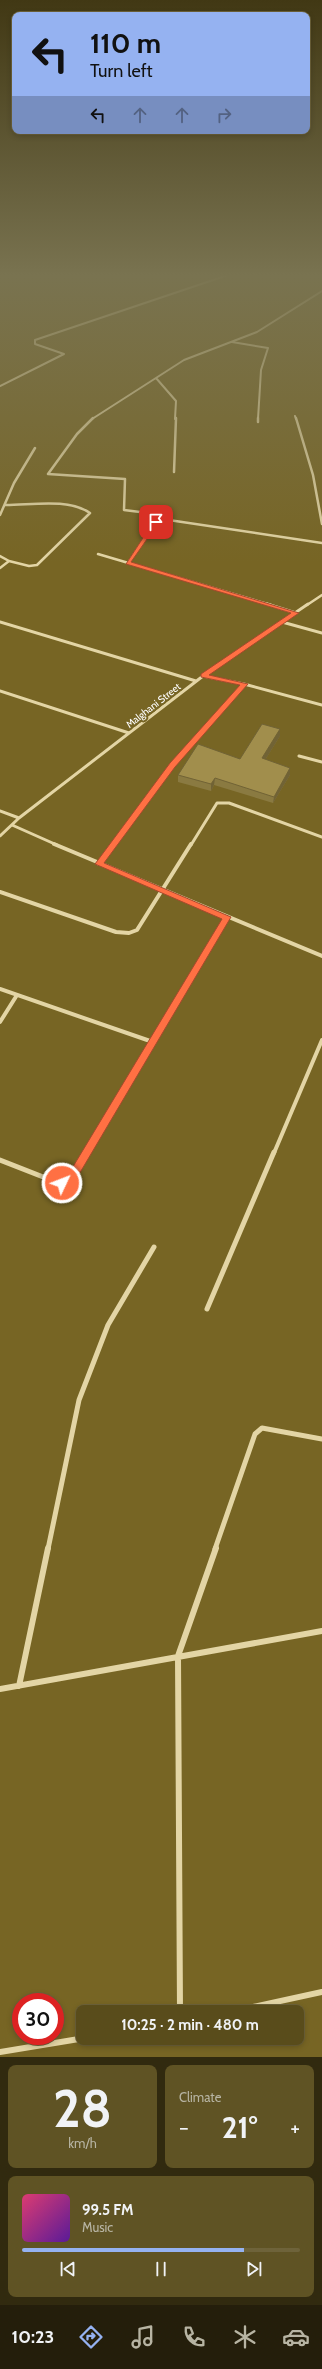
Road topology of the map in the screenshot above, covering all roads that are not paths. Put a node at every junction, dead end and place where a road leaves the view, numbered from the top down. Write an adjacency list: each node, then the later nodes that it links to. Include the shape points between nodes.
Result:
1 (32, 370): 5 (street)
2 (169, 370): 4 (street)
3 (261, 370): 7 (street)
4 (156, 378): 9 (street, via 176,401); 12 (street, via 89,422 48,474 125,479 124,510 156,514)
5 (0, 386)
6 (295, 416): 13 (street, via 313,475)
7 (258, 422)
8 (35, 448): 10 (street, via 14,483)
9 (174, 472)
10 (6, 506): 11 (street); 17 (street, via 74,506 90,513 37,564 29,566)
11 (0, 515)
12 (159, 520): 14 (street); 18 (street)
13 (322, 524)
14 (322, 543)
15 (98, 554): 18 (street)
16 (0, 556): 17 (street)
17 (10, 562): 19 (street)
18 (128, 563): 21 (street)
19 (0, 568)
20 (322, 595): 21 (street, Malghani Street)
21 (296, 613): 23 (street, Malghani Street)
22 (0, 622): 26 (street)
23 (282, 622): 24 (street); 25 (street, Malghani Street)
24 (322, 633)
25 (203, 676): 26 (street, Malghani Street); 27 (street)
26 (196, 682): 30 (street, Malghani Street)
27 (244, 684): 29 (street); 38 (street, via 173,765)
28 (0, 691): 30 (street)
29 (322, 705)
30 (129, 733): 34 (street, Malghani Street)
31 (299, 756): 32 (street)
32 (322, 762)
33 (0, 811): 34 (street)
34 (19, 818): 35 (street, Malghani Street)
35 (12, 825): 36 (street, Malghani Street); 38 (street)
36 (0, 836)
37 (322, 837): 39 (street, via 229,803 217,803)
38 (99, 864): 39 (street)
39 (163, 891): 40 (street, via 137,930 128,934); 41 (street)
40 (0, 892)
41 (227, 917): 42 (street); 47 (street)
42 (322, 956)
43 (0, 989): 44 (street)
44 (17, 995): 45 (street); 47 (street)
45 (0, 1022)
46 (322, 1040): 50 (street)
47 (152, 1042): 48 (street, via 68,1182 56,1182)
48 (0, 1160)
49 (154, 1247): 54 (street, via 108,1325 79,1400)
50 (207, 1309)
51 (322, 1439): 53 (street, via 262,1428 255,1434)
52 (322, 1631): 53 (street)
53 (178, 1656): 54 (street); 57 (street)
54 (19, 1686): 55 (street)
55 (0, 1689)
56 (322, 1992): 58 (street)
57 (180, 2005)
58 (262, 2005)
59 (76, 2039): 60 (street)
60 (0, 2052)

